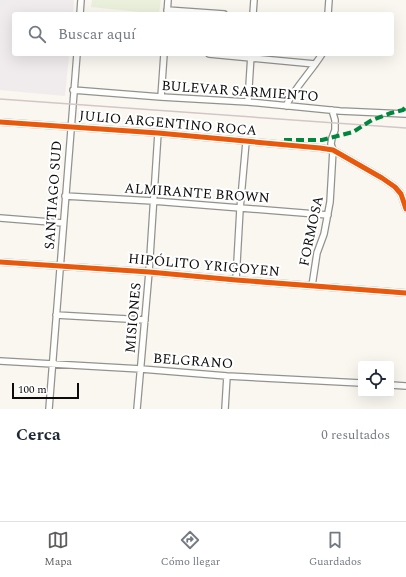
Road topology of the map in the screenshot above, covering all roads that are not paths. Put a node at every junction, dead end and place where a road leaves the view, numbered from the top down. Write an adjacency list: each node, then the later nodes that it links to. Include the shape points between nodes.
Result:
1 (81, 0): 5 (street)
2 (168, 0): 6 (street)
3 (254, 0): 7 (street)
4 (329, 0): 8 (street)
5 (80, 12)
6 (167, 12)
7 (253, 12)
8 (328, 12)
9 (76, 56): 14 (street, SANTIAGO SUD)
10 (164, 56): 15 (street)
11 (251, 56): 13 (street); 16 (street)
12 (321, 56): 13 (street)
13 (316, 64): 17 (street)
14 (73, 90): 15 (street, BULEVAR SARMIENTO); 21 (street, SANTIAGO SUD)
15 (160, 97): 16 (street, BULEVAR SARMIENTO)
16 (248, 102): 17 (street, BULEVAR SARMIENTO)
17 (286, 106): 18 (street, BULEVAR SARMIENTO)
18 (332, 110): 19 (street, BULEVAR SARMIENTO); 24 (street, FORMOSA, via 336,120 331,144)
19 (406, 114)
20 (0, 122): 21 (street, JULIO ARGENTINO ROCA)
21 (71, 127): 22 (street, JULIO ARGENTINO ROCA); 25 (street, SANTIAGO SUD)
22 (158, 133): 23 (street, JULIO ARGENTINO ROCA); 26 (street, MISIONES)
23 (246, 142): 24 (street, JULIO ARGENTINO ROCA); 27 (street)
24 (333, 150): 28 (street, via 395,187 401,194); 29 (street, FORMOSA)
25 (65, 196): 26 (street, ALMIRANTE BROWN); 31 (street, SANTIAGO SUD)
26 (153, 201): 27 (street, ALMIRANTE BROWN); 34 (street, MISIONES)
27 (240, 209): 29 (street, ALMIRANTE BROWN); 35 (street)
28 (406, 209)
29 (328, 216): 36 (street, FORMOSA, via 317,253)
30 (0, 218): 31 (street)
31 (63, 223): 33 (street, SANTIAGO SUD)
32 (0, 262): 33 (street, HIPÓLITO YRIGOYEN)
33 (60, 266): 34 (street, HIPÓLITO YRIGOYEN); 38 (street, SANTIAGO SUD)
34 (149, 272): 35 (street, HIPÓLITO YRIGOYEN); 39 (street, MISIONES)
35 (236, 280): 36 (street, HIPÓLITO YRIGOYEN)
36 (312, 286): 37 (street, HIPÓLITO YRIGOYEN)
37 (406, 293)
38 (56, 315): 39 (street); 41 (street, SANTIAGO SUD)
39 (145, 320): 42 (street, MISIONES)
40 (0, 361): 41 (street, BELGRANO)
41 (53, 364): 42 (street, BELGRANO); 47 (street, SANTIAGO SUD)
42 (141, 369): 43 (street, BELGRANO); 48 (street, MISIONES)
43 (227, 376): 44 (street, BELGRANO); 49 (street)
44 (358, 383)
45 (394, 385): 46 (street)
46 (406, 386)
47 (49, 409)
48 (137, 409)
49 (225, 409)

